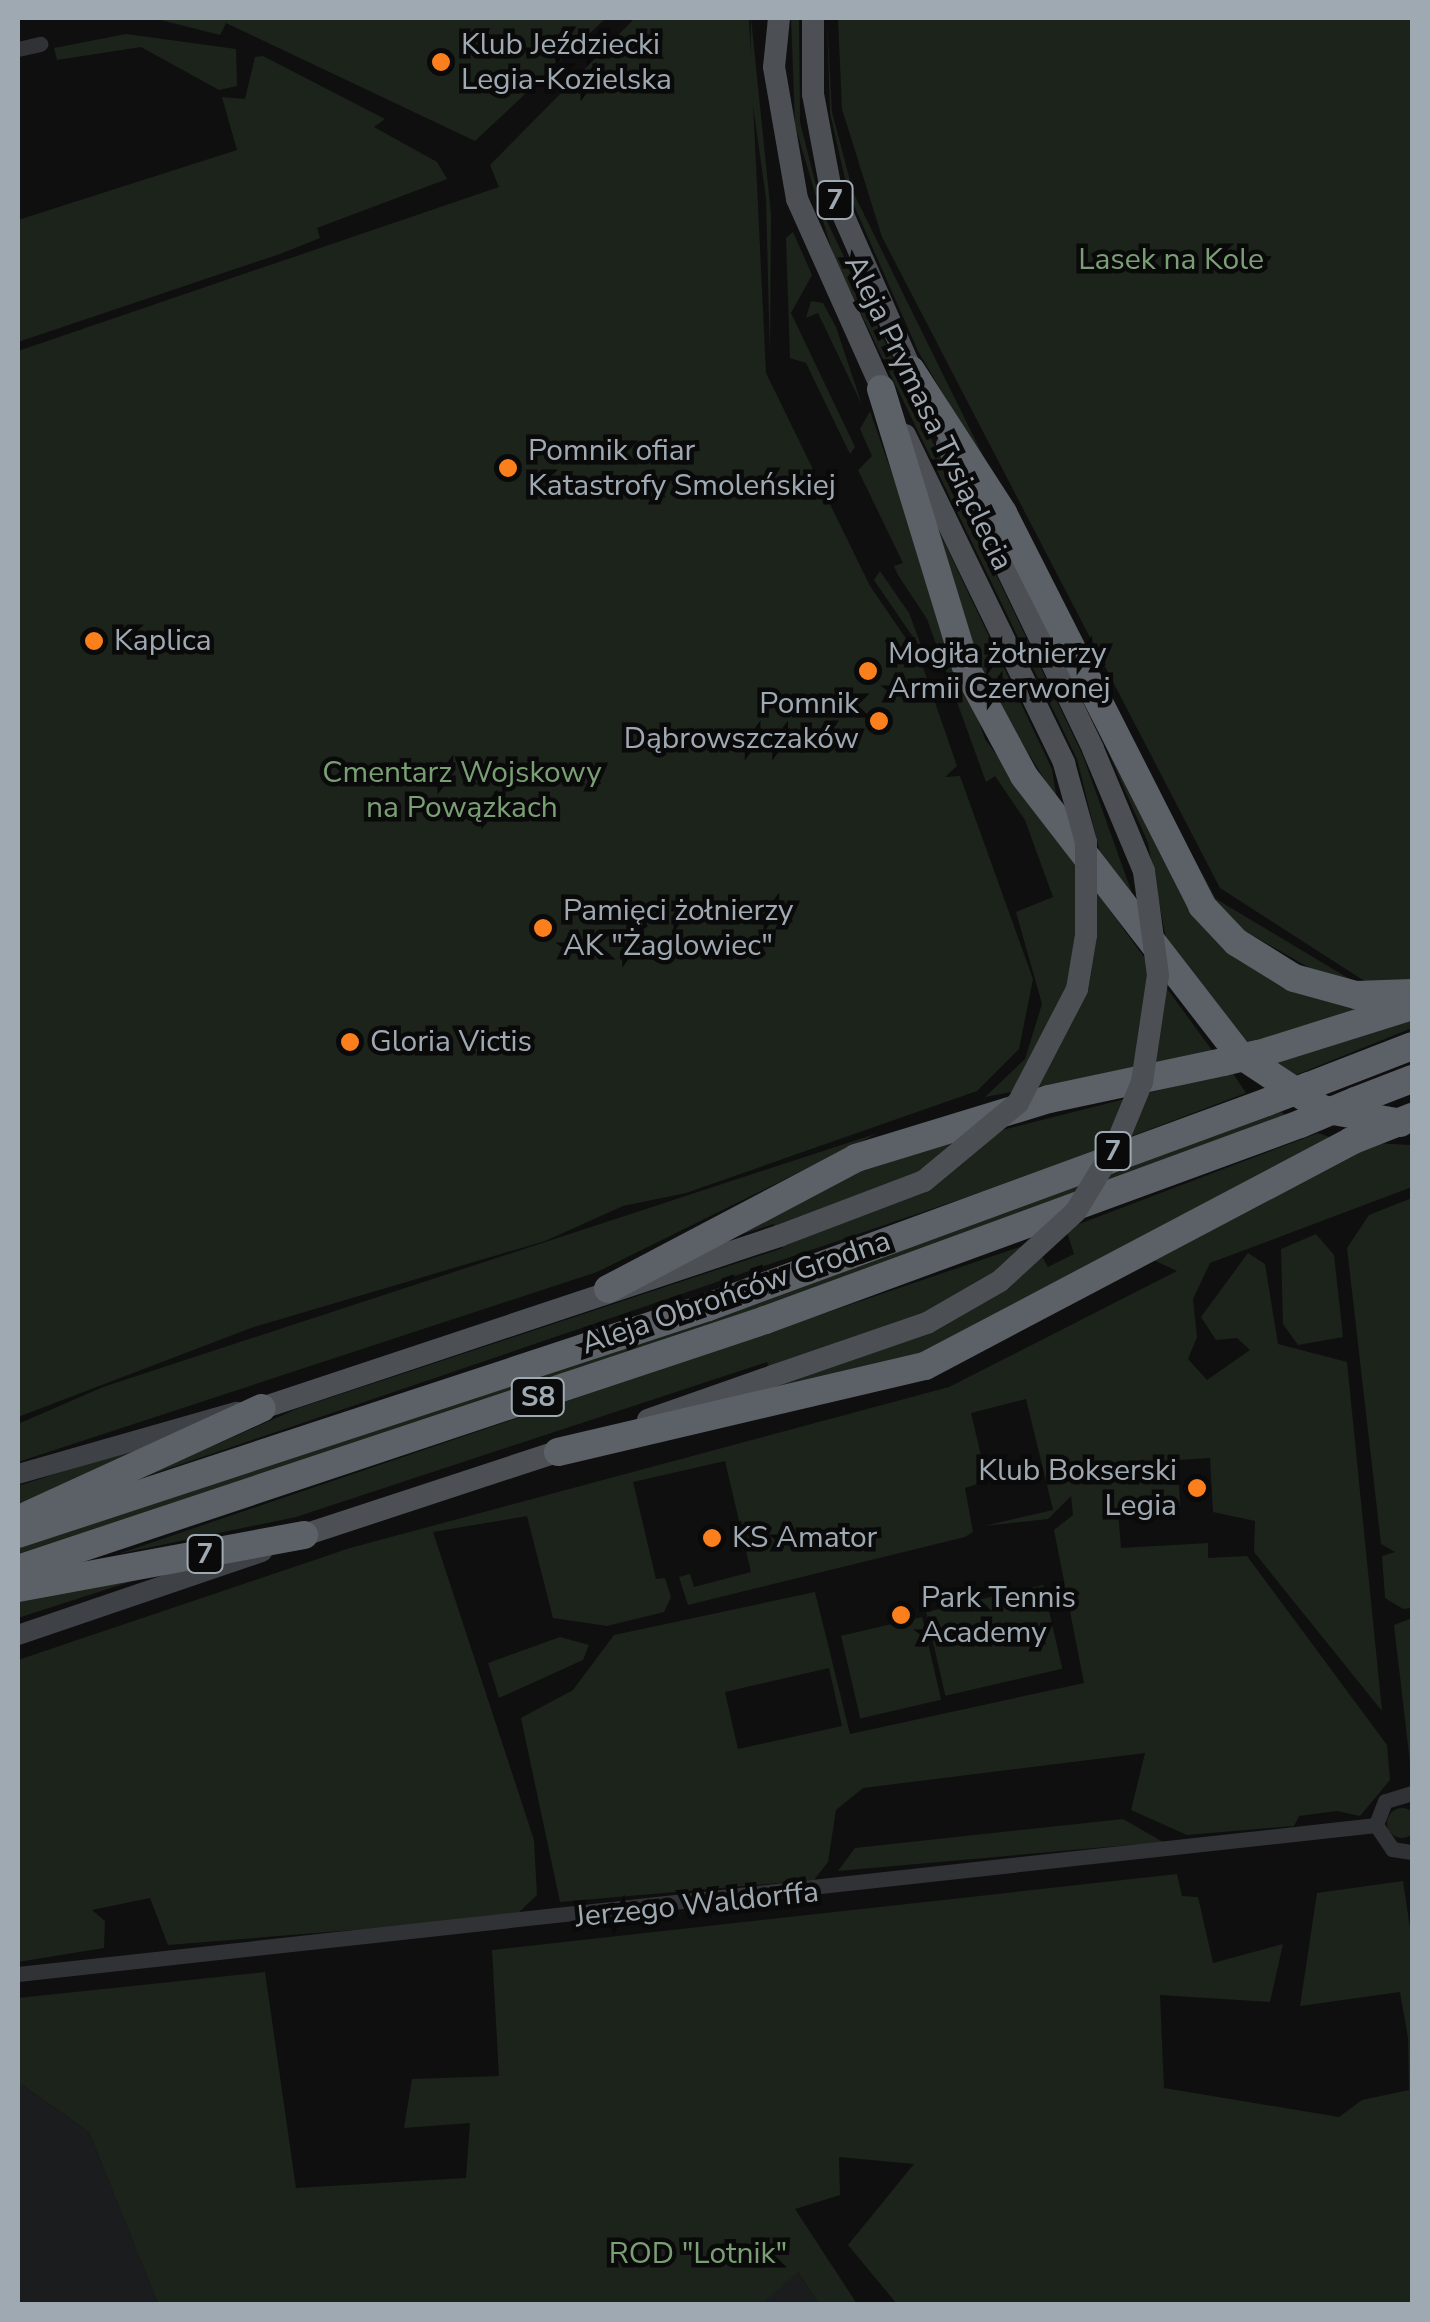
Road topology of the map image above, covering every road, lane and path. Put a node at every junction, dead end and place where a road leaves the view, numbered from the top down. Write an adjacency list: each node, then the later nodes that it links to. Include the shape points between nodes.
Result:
1 (779, 18): 6 (main road, Aleja Prymasa Tysiąclecia / 7, via 774,67 797,199)
2 (813, 18): 5 (main road, Aleja Prymasa Tysiąclecia / 7, via 813,94 830,185)
3 (40, 44): 4 (street)
4 (18, 49)
5 (911, 370): 7 (highway, via 1003,513 1202,906 1236,942 1294,978 1356,995); 14 (main road, Aleja Prymasa Tysiąclecia / 7, bridge, via 1093,748 1144,871 1156,958 1154,1026 1116,1146 1076,1211 1000,1281 927,1323)
6 (882, 388): 11 (highway, via 967,670 1046,806 1239,1054 1322,1108); 12 (main road, Aleja Prymasa Tysiąclecia / 7, bridge, via 1064,763 1086,842 1086,936 1077,989 1018,1104 924,1182)
7 (1412, 993)
8 (1412, 1006): 12 (highway, bridge, via 1259,1054 1030,1104 856,1158)
9 (1412, 1046): 17 (highway, Aleja Obrońców Grodna / S8, bridge, via 708,1308)
10 (1412, 1079): 19 (highway, Aleja Obrońców Grodna / S8, bridge, via 765,1320)
11 (1412, 1120): 14 (highway, bridge, via 1351,1141 926,1366)
12 (608, 1289): 13 (main road, Aleja Obrońców Grodna / 7)
13 (262, 1408): 15 (main road, via 181,1420); 16 (highway, 7)
14 (558, 1452): 18 (main road, 7)
15 (18, 1474)
16 (18, 1520)
17 (18, 1534)
18 (304, 1535): 20 (highway, 7); 21 (main road)
19 (18, 1569)
20 (18, 1588)
21 (18, 1634)
22 (1412, 1793): 23 (street, via 1385,1801)
23 (1376, 1825): 24 (street, via 1392,1850); 25 (street, Jerzego Waldorffa)
24 (1412, 1852)
25 (18, 1974)

